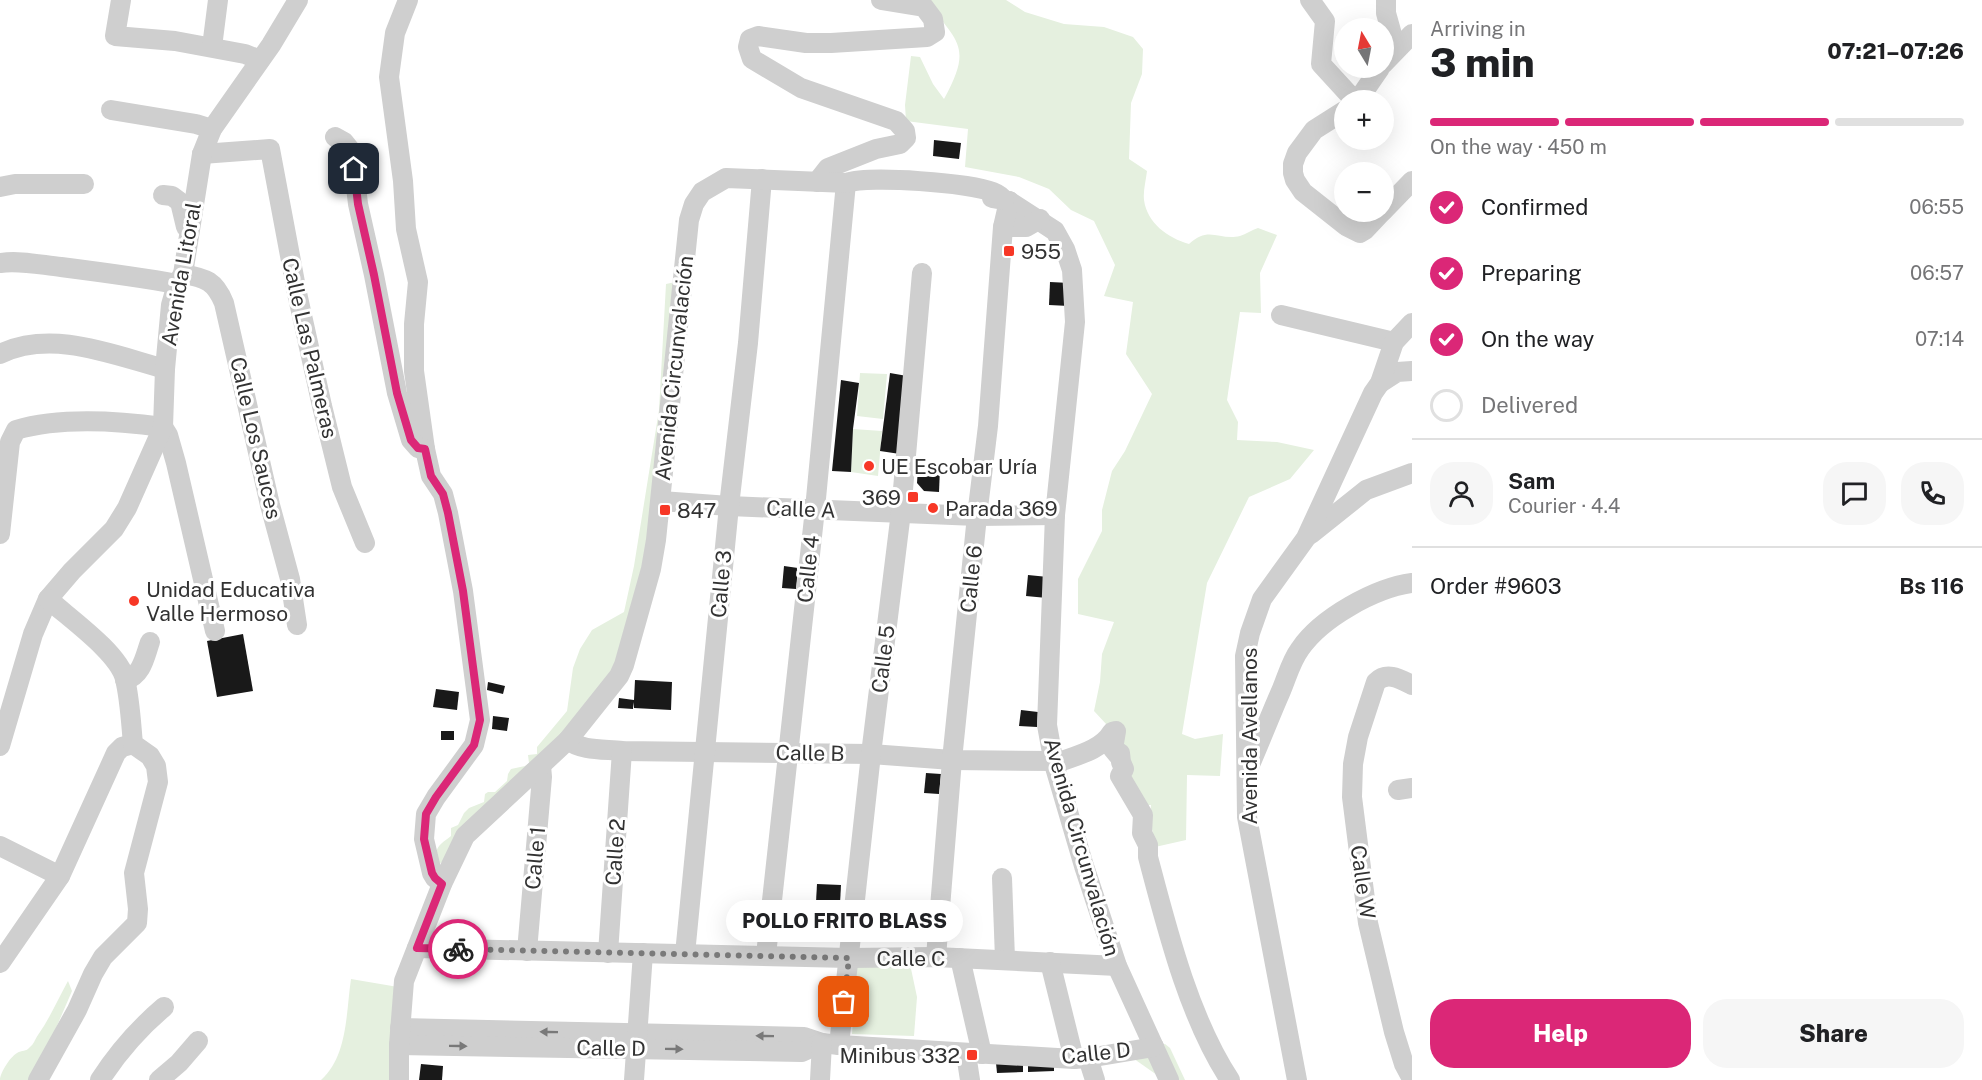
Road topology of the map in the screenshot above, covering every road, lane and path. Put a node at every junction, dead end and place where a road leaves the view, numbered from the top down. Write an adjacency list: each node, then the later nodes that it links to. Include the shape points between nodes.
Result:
1 (121, 0): 10 (street, via 115,36)
2 (218, 0): 10 (street)
3 (298, 0): 12 (street, Avenida Litoral)
4 (408, 0): 45 (street, via 395,33 389,77 406,228 418,282 414,371)
5 (880, 0): 21 (street, via 924,8 933,20 935,32 927,37 831,43 758,36 750,39 752,59 801,88 896,121 905,131 906,138 900,144 828,168)
6 (1310, 0): 13 (street, via 1324,21 1321,64)
7 (1386, 0): 8 (street)
8 (1386, 18)
9 (1412, 34): 11 (street)
10 (212, 47): 12 (street)
11 (1394, 53)
12 (260, 60): 16 (street, Avenida Litoral)
13 (1345, 90)
14 (111, 110): 16 (street)
15 (1334, 117): 28 (street, via 1314,130 1293,164 1295,180 1303,192)
16 (212, 129): 18 (street, Avenida Litoral)
17 (335, 136): 45 (street, via 352,152 358,204 397,393 411,440)
18 (202, 154): 33 (street, Avenida Litoral); 55 (street, Calle Las Palmeras, via 270,149 322,406 342,487)
19 (762, 178): 21 (street, Avenida Circunvalación); 47 (street, Avenida Circunvalación, via 726,178 702,192 694,204 689,220); 48 (street, Calle 3)
20 (1412, 181): 26 (street)
21 (817, 182): 22 (street, Avenida Circunvalación)
22 (846, 183): 27 (street, Avenida Circunvalación, via 858,187 950,190); 49 (street, Calle 4)
23 (84, 184): 24 (street)
24 (0, 187)
25 (163, 195): 33 (street, via 180,202)
26 (1394, 200)
27 (1007, 201): 29 (street, Avenida Circunvalación); 32 (street, Calle 6)
28 (1334, 217)
29 (1040, 219): 32 (street, via 1026,227); 51 (street, Avenida Circunvalación, via 1055,231 1065,249 1075,295)
30 (1341, 222): 31 (street, via 1360,233)
31 (1373, 222)
32 (1003, 227): 52 (street, Calle 6)
33 (190, 231): 36 (street, Avenida Litoral)
34 (0, 263): 36 (street, Calle Los Sauces)
35 (922, 273): 50 (street, Calle 5)
36 (180, 279): 41 (street, Avenida Litoral, via 171,305); 58 (street, Calle Los Sauces, via 197,277 214,285 224,303 290,579)
37 (1281, 315): 39 (street)
38 (1412, 324): 39 (street, Avenida Avellanos)
39 (1394, 342): 43 (street, Avenida Avellanos)
40 (0, 354): 41 (street, via 29,344 53,343)
41 (165, 369): 44 (street, Avenida Litoral)
42 (1412, 371): 43 (street, via 1397,372)
43 (1380, 383): 54 (street, Avenida Avellanos)
44 (163, 427): 53 (street, via 65,422 16,430 10,442); 57 (street, Avenida Litoral, via 114,529); 59 (street, via 176,463)
45 (425, 449): 78 (street, via 431,476 443,494 448,513 480,720 474,745 424,820 432,873)
46 (1412, 473): 54 (street, via 1366,490)
47 (661, 501): 48 (street, Calle A); 64 (street, Avenida Circunvalación, via 651,569 624,665)
48 (729, 506): 49 (street, Calle A); 68 (street, Calle 3)
49 (815, 509): 50 (street, Calle A); 69 (street, Calle 4)
50 (901, 512): 52 (street, Calle A); 70 (street, Calle 5)
51 (1055, 515): 52 (street, Calle A); 72 (street, Avenida Circunvalación, via 1047,700)
52 (977, 516): 71 (street, Calle 6)
53 (0, 534)
54 (1306, 538): 74 (street, Avenida Avellanos, via 1262,599 1250,633 1245,668)
55 (365, 543)
56 (1412, 583): 74 (street, via 1365,598 1312,634 1290,668)
57 (48, 599): 61 (street, via 104,648); 63 (street, Avenida Litoral)
58 (297, 625)
59 (215, 632)
60 (150, 642): 61 (street, via 139,671)
61 (125, 680): 65 (street)
62 (1412, 685): 100 (street, Calle W, via 1390,676 1376,682 1358,737 1352,797 1368,923 1394,1032)
63 (3, 720): 66 (street, Avenida Litoral)
64 (568, 740): 67 (street, Calle B, via 578,746); 73 (street, Avenida Circunvalación)
65 (134, 744): 76 (street, via 116,753); 101 (street, via 150,756 158,782 134,873 137,923 103,957)
66 (0, 746)
67 (622, 751): 68 (street, Calle B); 81 (street, Calle 2)
68 (705, 752): 69 (street, Calle B); 83 (street, Calle 3)
69 (788, 753): 70 (street, Calle B); 84 (street, Calle 4)
70 (871, 754): 71 (street, Calle B); 86 (street, Calle 5)
71 (952, 760): 72 (street, Calle B); 85 (street, Calle 6)
72 (1054, 763): 91 (street, Avenida Circunvalación); 110 (street, via 1096,748 1116,731 1113,749 1120,753 1124,769 1120,776 1143,815 1142,833 1170,938 1202,1028)
73 (541, 766): 78 (street, Avenida Circunvalación, via 465,836); 80 (street, Calle 1)
74 (1246, 775): 111 (street, Avenida Avellanos, via 1247,817)
75 (0, 846): 76 (street)
76 (60, 876): 90 (street)
77 (1002, 878): 88 (street)
78 (442, 884): 79 (street, Avenida Circunvalación)
79 (417, 948): 80 (street, Calle C); 93 (street, Avenida Circunvalación, via 404,981)
80 (527, 951): 81 (street, Calle C)
81 (608, 953): 82 (street, Calle C)
82 (643, 954): 83 (street, Calle C); 95 (street)
83 (685, 954): 84 (street, Calle C)
84 (766, 955): 86 (street, Calle C)
85 (936, 957): 86 (street, Calle C); 87 (street, Calle C)
86 (849, 958): 96 (street, Calle 5)
87 (960, 958): 88 (street, Calle C); 98 (street)
88 (1005, 959): 89 (street, Calle C)
89 (1050, 962): 91 (street, Calle C); 99 (street)
90 (0, 963)
91 (1117, 966): 97 (street, Avenida Circunvalación)
92 (164, 1007): 102 (street, via 141,1026)
93 (400, 1037): 95 (street, Calle D); 104 (street, Avenida Circunvalación)
94 (198, 1041): 103 (street)
95 (638, 1041): 96 (street, Calle D, via 802,1052); 105 (street)
96 (831, 1044): 98 (street, Calle D); 106 (street)
97 (1154, 1047): 99 (street, Calle D); 109 (street, Avenida Circunvalación)
98 (974, 1054): 99 (street, Calle D); 107 (street)
99 (1081, 1058): 108 (street)
100 (1412, 1079)
101 (38, 1080)
102 (100, 1080)
103 (159, 1080)
104 (399, 1080)
105 (634, 1080)
106 (820, 1080)
107 (970, 1080)
108 (1095, 1080)
109 (1169, 1080)
110 (1230, 1080)
111 (1297, 1080)

